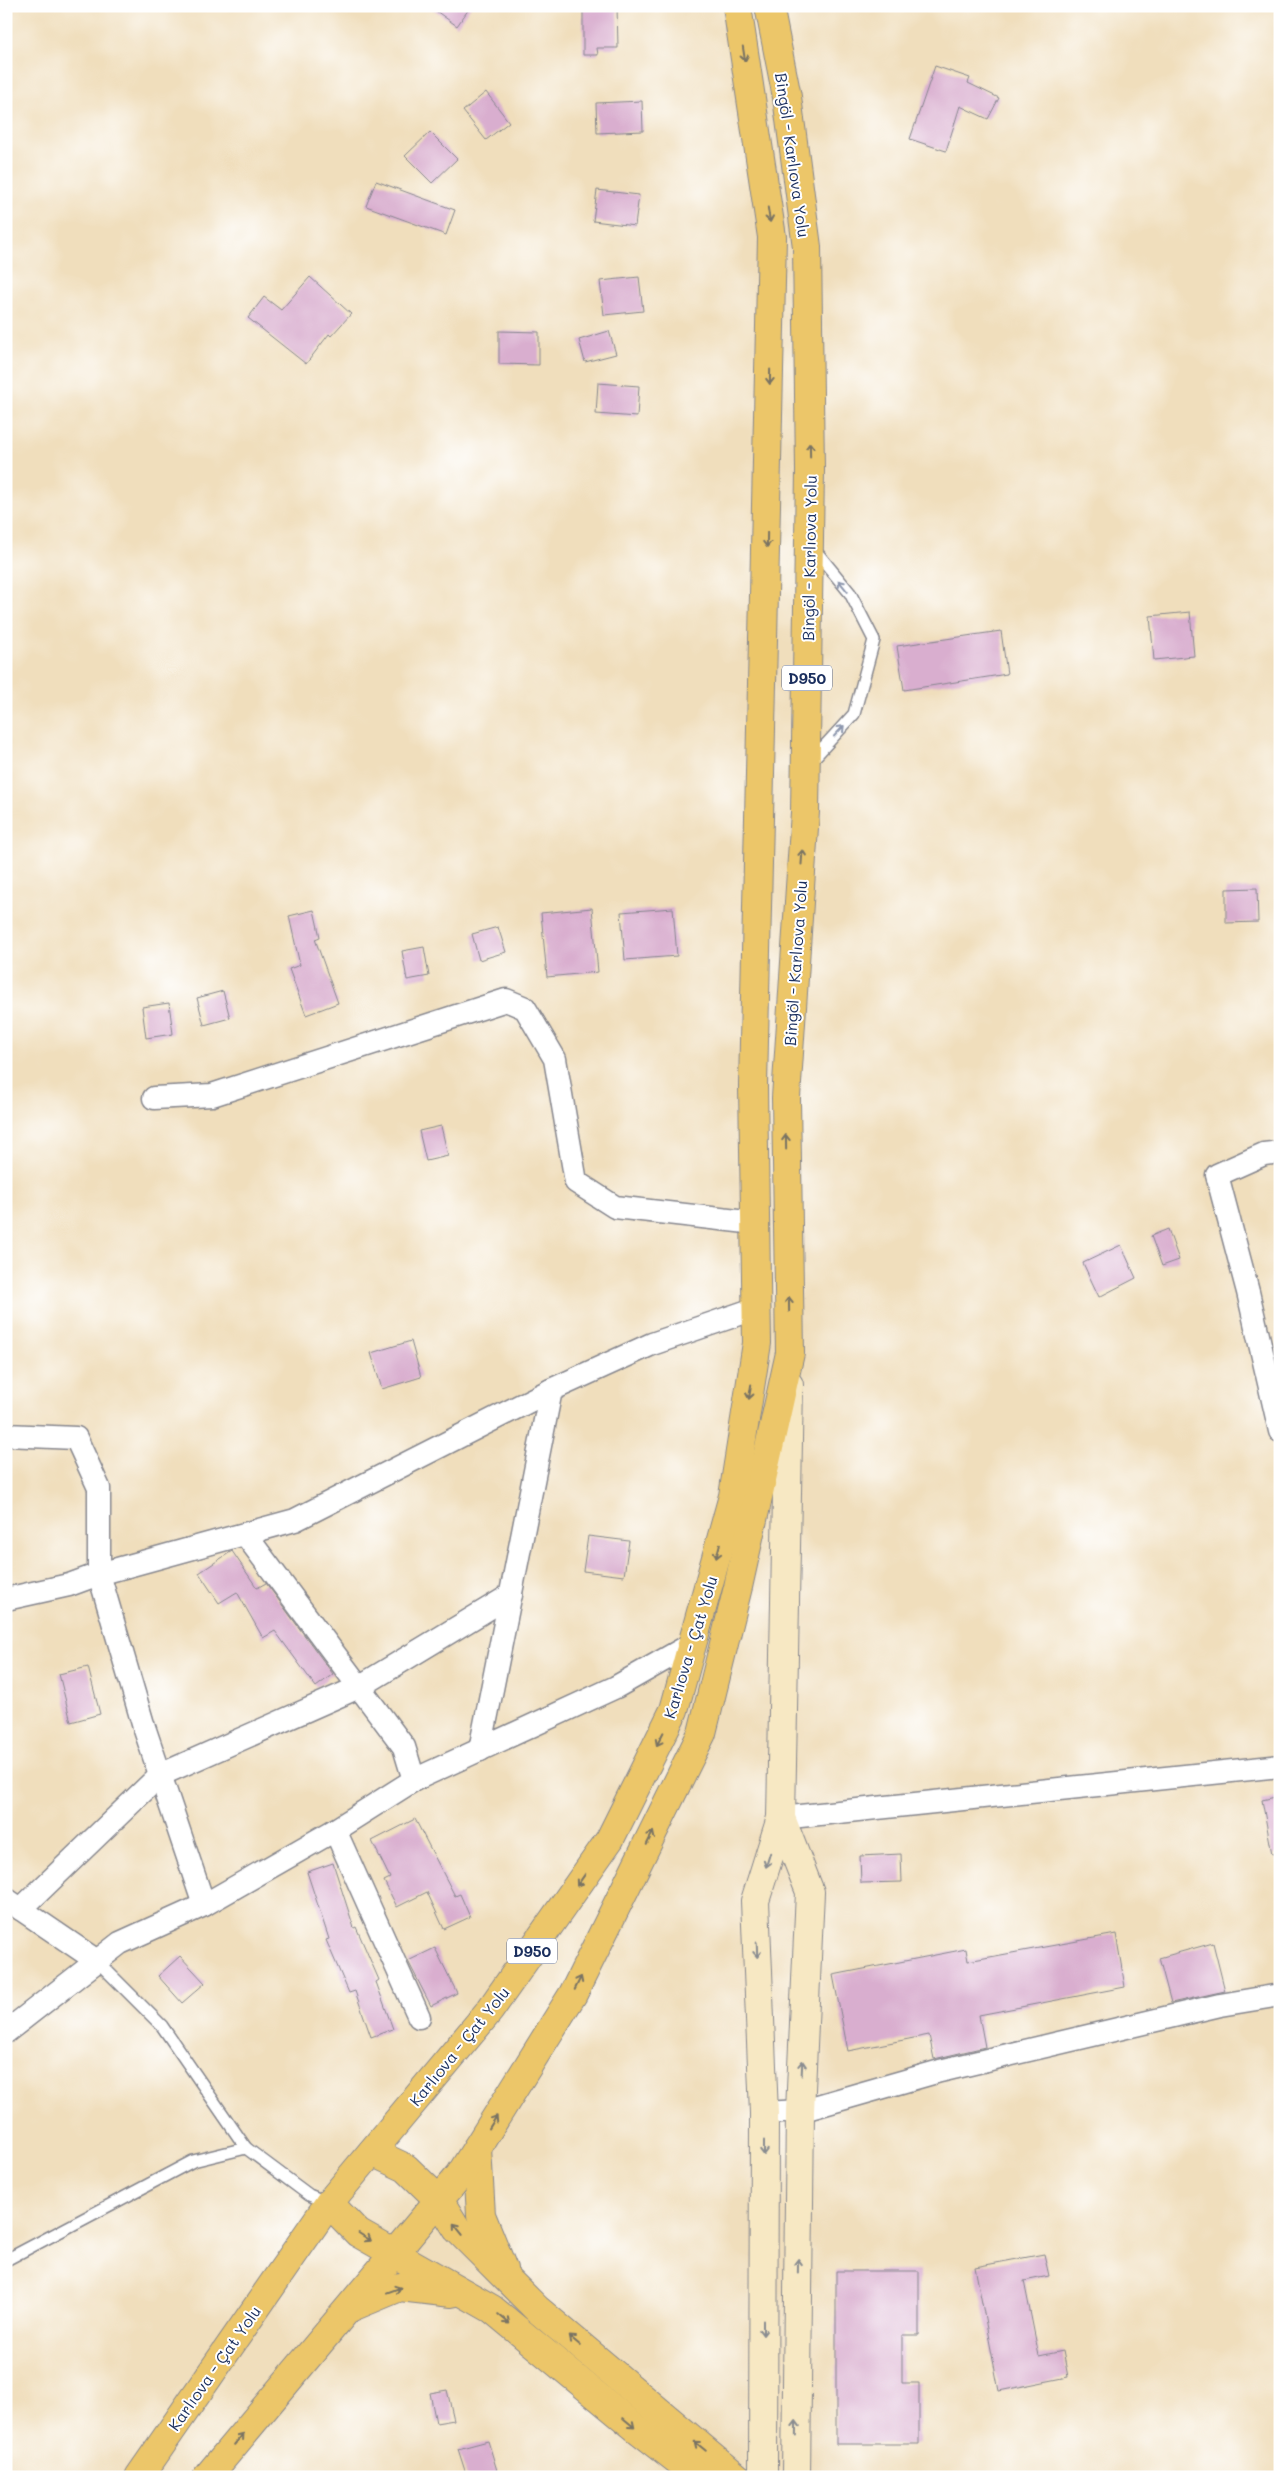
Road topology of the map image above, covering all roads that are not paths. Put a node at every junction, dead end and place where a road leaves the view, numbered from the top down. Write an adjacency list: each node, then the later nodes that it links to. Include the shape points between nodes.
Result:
1 (737, 6): 7 (highway, Bingöl - Karlıova Yolu / D950, one-way to 7, via 772,237 753,1086)
2 (769, 6): 3 (highway, Bingöl - Karlıova Yolu / D950, one-way to 2, via 807,247 787,97)
3 (809, 543): 4 (highway, Bingöl - Karlıova Yolu / D950); 4 (lane, one-way to 3, via 854,714 874,640 850,593)
4 (806, 767): 10 (highway, Bingöl - Karlıova Yolu / D950, one-way to 4, via 786,1098)
5 (154, 1098): 7 (street, via 212,1095 506,1000 525,1008 555,1058 576,1182 615,1207)
6 (1280, 1152): 12 (street, via 1264,1154 1217,1175)
7 (755, 1222): 8 (highway, Bingöl - Karlıova Yolu / D950)
8 (757, 1308): 9 (highway, Bingöl - Karlıova Yolu / D950); 11 (street, via 652,1344)
9 (758, 1343): 18 (highway, Karlıova - Çat Yolu / D950, one-way to 18, via 733,1496)
10 (790, 1353): 24 (street); 35 (highway, Karlıova - Çat Yolu / D950, one-way to 10, via 572,1994 702,1733)
11 (551, 1390): 14 (street, via 295,1520); 16 (street)
12 (1280, 1431)
13 (6, 1435): 15 (street, via 76,1438 99,1488)
14 (245, 1534): 15 (street); 19 (street)
15 (99, 1574): 17 (street, via 69,1585); 22 (street)
16 (511, 1595): 19 (street); 20 (street)
17 (6, 1599)
18 (692, 1644): 20 (street, via 616,1687); 36 (highway, Karlıova - Çat Yolu / D950, one-way to 36, via 674,1710 610,1839 490,2010)
19 (359, 1687): 22 (street); 23 (street, via 404,1748)
20 (480, 1750): 23 (street)
21 (1280, 1766): 24 (street)
22 (160, 1775): 26 (street); 27 (street)
23 (414, 1780): 25 (street)
24 (781, 1818): 32 (street, one-way to 24, via 810,1892); 33 (street, one-way to 33, via 756,1902)
25 (335, 1830): 27 (street); 30 (street)
26 (14, 1904): 28 (street)
27 (204, 1905): 28 (street, via 120,1943)
28 (97, 1961): 31 (street); 34 (lane, via 162,2026)
29 (1280, 1995): 32 (street, via 1220,2005 940,2072)
30 (419, 2017)
31 (6, 2032)
32 (800, 2112): 33 (street); 49 (street, one-way to 32)
33 (764, 2113): 48 (street, one-way to 48)
34 (246, 2148): 38 (lane, via 309,2194); 40 (lane, via 193,2161)
35 (477, 2148): 37 (highway, Karlıova - Çat Yolu / D950); 41 (highway, via 481,2215)
36 (372, 2152): 37 (highway, via 406,2168); 38 (highway, Karlıova - Çat Yolu / D950)
37 (439, 2200): 39 (highway, Karlıova - Çat Yolu / D950); 41 (highway, one-way to 37, via 456,2230)
38 (329, 2204): 39 (highway, one-way to 39, via 358,2233); 44 (highway, Karlıova - Çat Yolu / D950)
39 (394, 2254): 42 (highway); 43 (highway, Karlıova - Çat Yolu / D950)
40 (6, 2260)
41 (508, 2280): 47 (highway, one-way to 41, via 537,2309)
42 (467, 2295): 43 (highway, one-way to 42, via 400,2287); 46 (highway, one-way to 46, via 492,2309)
43 (349, 2309): 45 (highway, Karlıova - Çat Yolu / D950, one-way to 43)
44 (139, 2477)
45 (207, 2477)
46 (699, 2477)
47 (737, 2477)
48 (762, 2477)
49 (796, 2477)

